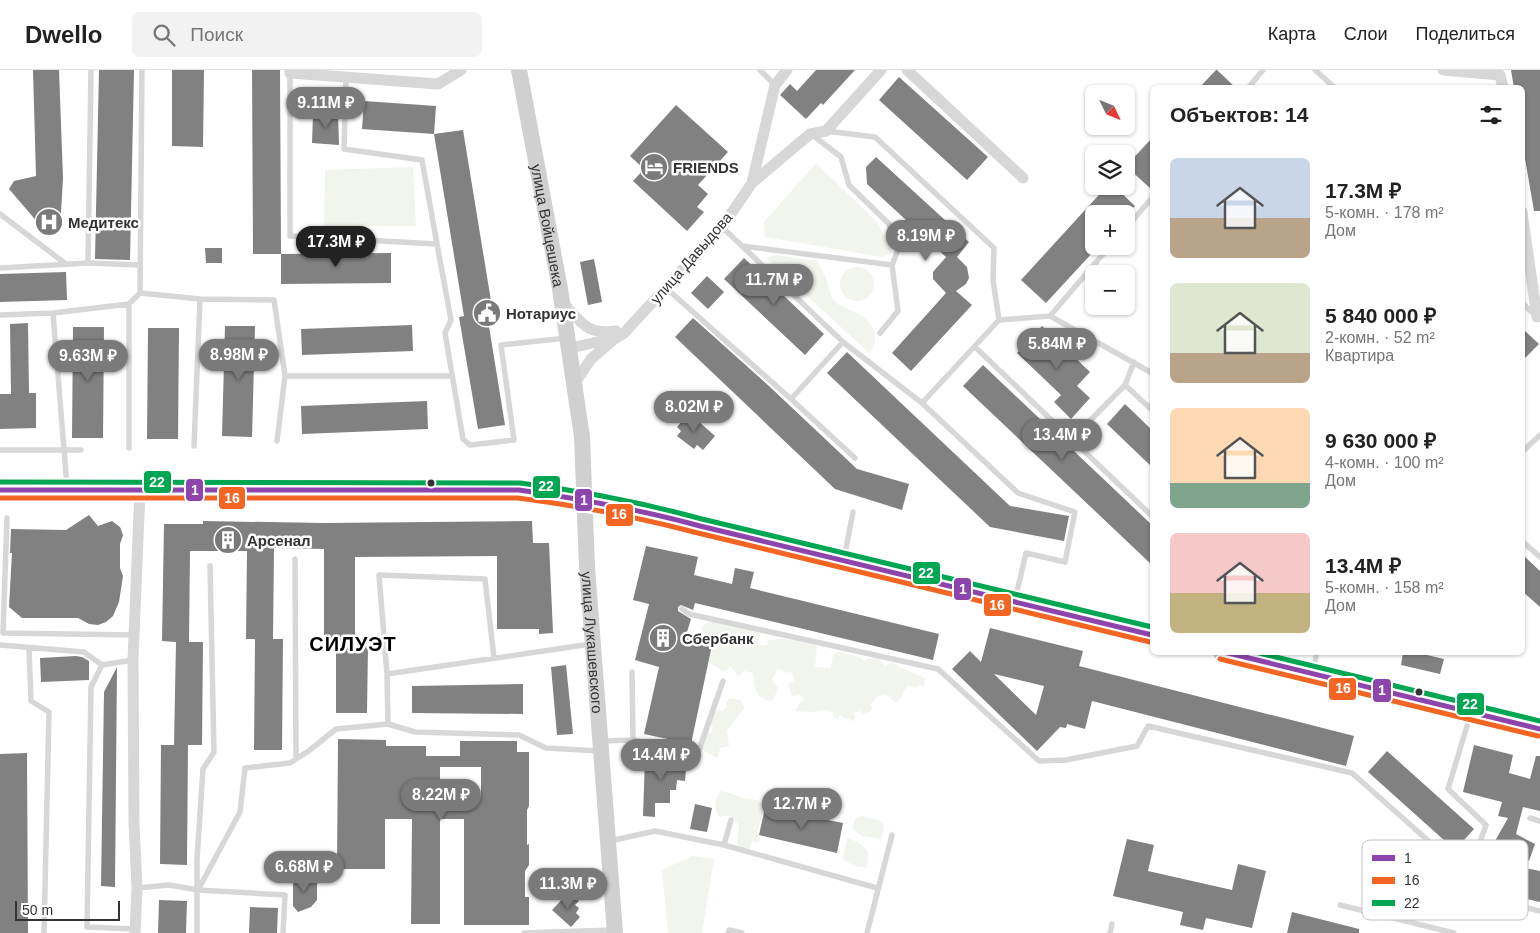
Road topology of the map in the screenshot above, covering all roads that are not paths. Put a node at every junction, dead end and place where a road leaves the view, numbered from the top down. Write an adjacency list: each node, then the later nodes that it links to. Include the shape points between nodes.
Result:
1 (91, 70): 30 (lane)
2 (142, 70): 32 (lane)
3 (461, 70): 13 (street, via 438,84)
4 (519, 70): 38 (main road, улица Войцешека)
5 (760, 70): 14 (lane)
6 (787, 70): 14 (street, улица Давыдова)
7 (881, 70): 18 (street)
8 (906, 70): 20 (street)
9 (1263, 70): 15 (lane)
10 (1315, 70): 16 (lane)
11 (1443, 70): 17 (street, via 1500,75)
12 (290, 72): 13 (street); 27 (lane, via 290,236)
13 (346, 78): 27 (lane, via 344,149 422,160)
14 (775, 85): 21 (street, улица Давыдова)
15 (1250, 85)
16 (1332, 85)
17 (1502, 85)
18 (826, 130): 19 (street); 45 (lane, via 875,137 994,248 993,280)
19 (810, 134): 21 (street); 33 (lane, via 841,157 849,185 889,224 898,250)
20 (1023, 178)
21 (752, 183): 25 (street, улица Давыдова)
22 (1150, 200): 24 (lane)
23 (0, 214): 31 (lane)
24 (1135, 218)
25 (722, 227): 28 (lane); 35 (street, улица Давыдова)
26 (1525, 232): 44 (street)
27 (437, 244): 55 (lane, via 451,320 445,333)
28 (742, 246): 33 (lane); 49 (lane)
29 (1102, 255): 43 (lane)
30 (88, 263): 31 (lane); 32 (lane)
31 (67, 264): 34 (lane)
32 (140, 265): 36 (lane)
33 (892, 265): 47 (lane, via 898,311)
34 (0, 268)
35 (666, 288): 46 (street, улица Давыдова); 58 (lane)
36 (140, 293): 37 (lane); 39 (lane)
37 (200, 299): 54 (lane, via 274,300); 64 (lane)
38 (562, 302): 46 (street, via 592,330 603,333); 50 (main road, улица Войцешека)
39 (129, 304): 41 (lane); 65 (lane)
40 (1525, 306): 44 (lane)
41 (54, 313): 42 (lane); 71 (lane)
42 (0, 315)
43 (1050, 316): 45 (lane); 52 (lane)
44 (1538, 318)
45 (1000, 320): 51 (lane)
46 (632, 326): 48 (street, улица Давыдова)
47 (880, 333)
48 (616, 338): 50 (street, улица Давыдова); 56 (street, via 591,360)
49 (843, 342): 58 (lane); 59 (lane)
50 (569, 343): 55 (lane, via 501,345 514,440 470,445 463,439); 56 (main road, улица Войцешека)
51 (975, 347): 59 (lane); 62 (lane)
52 (1134, 362): 53 (lane); 57 (lane)
53 (1150, 372)
54 (285, 376): 55 (lane); 63 (lane)
55 (452, 376)
56 (575, 383): 73 (main road, улица Войцешека, via 583,444)
57 (1125, 384): 60 (lane); 62 (lane)
58 (791, 399): 69 (lane)
59 (922, 403): 82 (lane, via 1018,493 1075,512 1064,562 1026,553)
60 (1150, 408)
61 (1540, 435): 66 (lane)
62 (1072, 439): 75 (lane)
63 (277, 440)
64 (194, 446)
65 (130, 448)
66 (1525, 449)
67 (0, 450): 68 (lane)
68 (81, 450)
69 (855, 458)
70 (0, 490): 71 (main road)
71 (67, 490): 72 (main road)
72 (140, 490): 73 (main road, via 519,490); 84 (street)
73 (585, 499): 80 (main road); 86 (main road, улица Лукашевского)
74 (854, 512): 80 (lane)
75 (1150, 514)
76 (6, 518): 84 (lane, via 4,633)
77 (1525, 544): 78 (lane)
78 (1540, 557)
79 (295, 559): 103 (lane)
80 (844, 560): 82 (main road)
81 (210, 566): 114 (lane, via 214,752 203,769)
82 (1015, 602): 85 (main road)
83 (682, 609): 108 (lane, via 689,614 938,669 1039,761 1066,760 1137,746 1148,726 1352,773)
84 (134, 635): 92 (street)
85 (1150, 635)
86 (594, 644): 91 (lane); 102 (main road, улица Лукашевского)
87 (0, 645): 88 (lane)
88 (30, 648): 93 (lane, via 84,652); 121 (lane, via 32,701 49,712)
89 (1234, 655): 96 (main road)
90 (1316, 655): 96 (lane)
91 (494, 658): 95 (lane); 95 (lane, via 485,579 379,575)
92 (133, 660): 93 (lane); 112 (street)
93 (102, 665): 119 (lane, via 91,688 87,927)
94 (632, 672): 101 (lane)
95 (387, 674): 99 (lane)
96 (1312, 674): 98 (main road)
97 (723, 681): 101 (lane, via 698,753)
98 (1470, 714): 100 (main road); 109 (lane, via 1448,789 1486,825)
99 (388, 724): 102 (lane, via 415,732 519,735 546,748); 103 (lane, via 336,729)
100 (1540, 728)
101 (633, 740): 102 (lane)
102 (600, 747): 110 (main road, улица Лукашевского)
103 (296, 759): 114 (lane, via 245,768 240,812)
104 (1530, 818): 106 (lane)
105 (731, 820): 111 (lane)
106 (1540, 821)
107 (892, 834): 113 (lane)
108 (1427, 840)
109 (1481, 840)
110 (607, 842): 111 (lane, via 655,831); 120 (main road, улица Лукашевского)
111 (724, 845): 113 (lane)
112 (137, 888): 114 (lane, via 169,885); 119 (street)
113 (877, 888): 127 (lane)
114 (198, 890): 122 (lane); 123 (lane, via 285,896)
115 (1340, 905): 116 (lane)
116 (1362, 910)
117 (1401, 920): 129 (lane)
118 (1112, 924): 128 (lane)
119 (135, 931)
120 (615, 931): 124 (lane)
121 (44, 933)
122 (197, 933)
123 (283, 933)
124 (524, 933)
125 (728, 933): 126 (lane, via 728,930)
126 (742, 933)
127 (867, 933)
128 (1110, 933)
129 (1454, 933)

